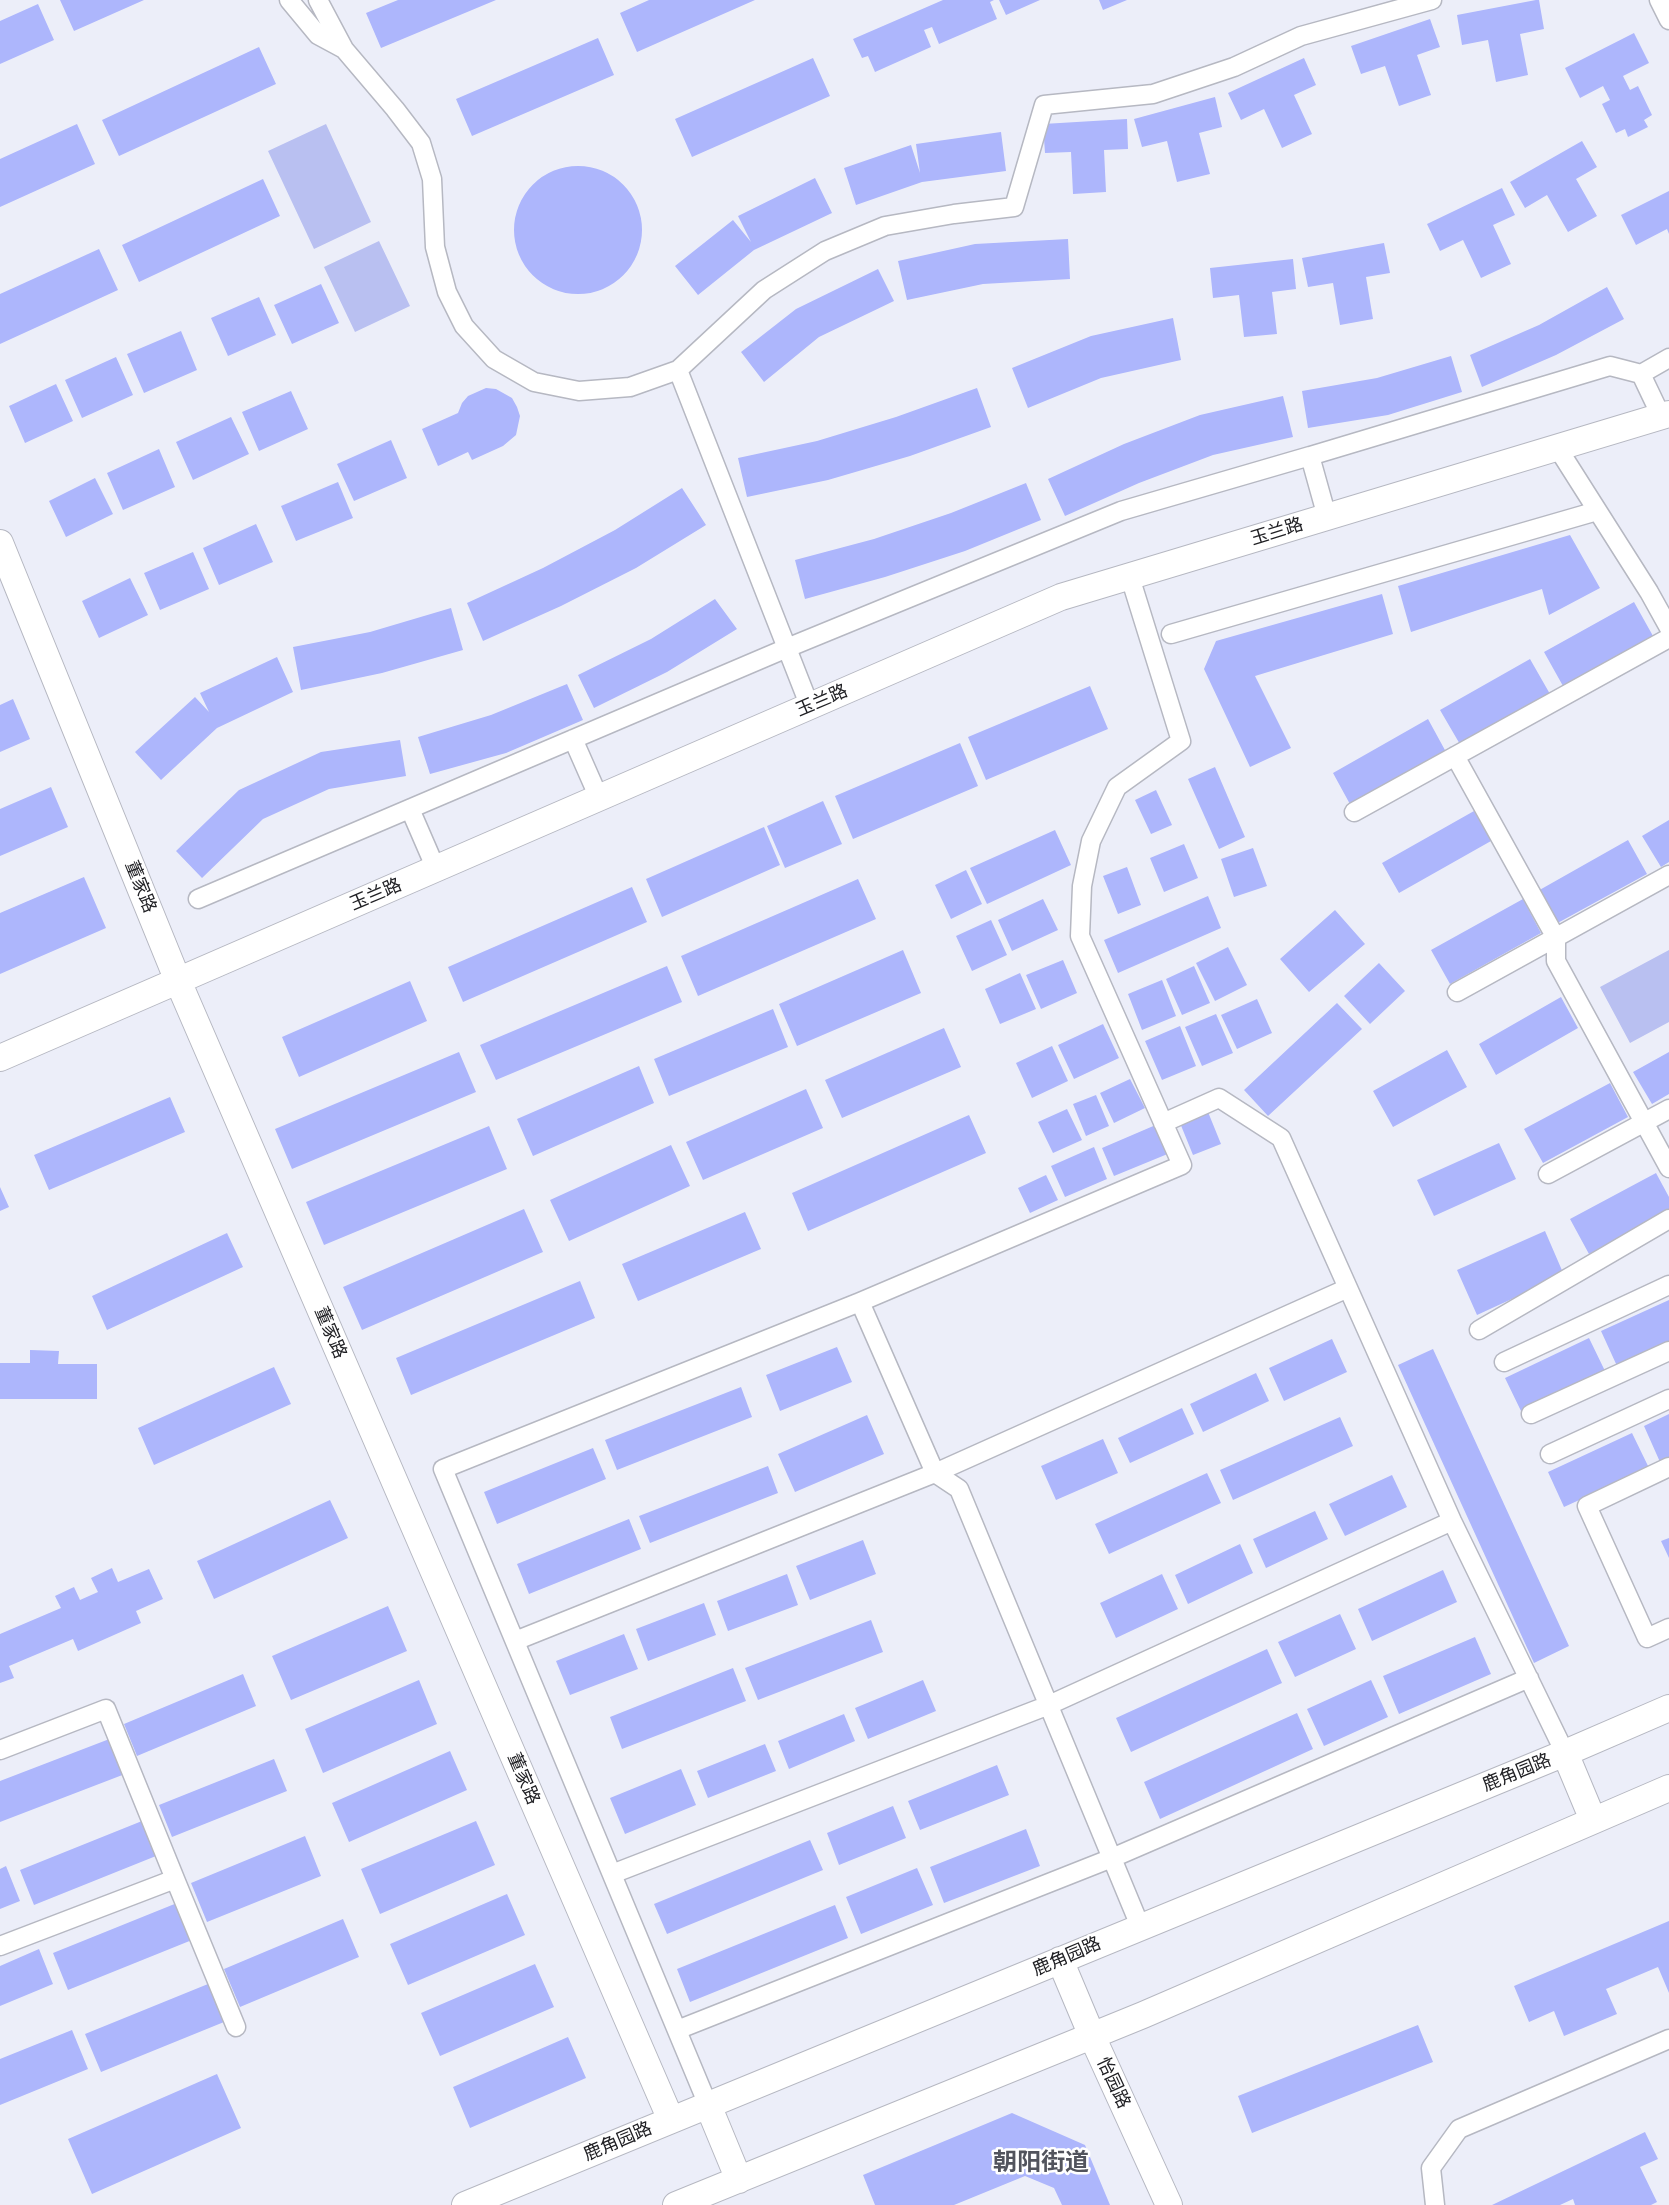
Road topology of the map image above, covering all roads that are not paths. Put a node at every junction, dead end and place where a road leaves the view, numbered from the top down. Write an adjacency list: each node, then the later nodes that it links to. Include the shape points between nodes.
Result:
1 (289, 0): 6 (street, via 318,35)
2 (318, 0): 6 (street)
3 (1432, 0): 8 (street, via 1301,36 1234,67 1153,94 1044,105 1014,207 885,226 825,251 764,290)
4 (1659, 0): 5 (street)
5 (1669, 20)
6 (344, 49): 8 (street, via 421,143 432,179 435,247 447,292 464,326 494,359 534,382 579,391 630,387)
7 (1669, 358): 9 (street)
8 (678, 370): 20 (street)
9 (1641, 374): 10 (street); 12 (street, via 1610,366)
10 (1665, 415): 11 (street, 玉兰路)
11 (1557, 447): 13 (street); 14 (street, 玉兰路)
12 (1310, 456): 14 (street); 20 (street, via 1120,511)
13 (1597, 511): 17 (street); 18 (street)
14 (1327, 517): 16 (street, 玉兰路)
15 (0, 543): 31 (street, 董家路)
16 (1130, 577): 21 (street, 玉兰路, via 1061,597); 36 (street, via 1181,741 1117,787 1091,841 1082,886 1080,936)
17 (1669, 628)
18 (1171, 633)
19 (1669, 638): 23 (street)
20 (787, 648): 21 (street); 22 (street)
21 (810, 707): 24 (street, 玉兰路)
22 (573, 739): 24 (street); 25 (street)
23 (1455, 756): 26 (street); 30 (street)
24 (599, 798): 27 (street, 玉兰路)
25 (410, 809): 27 (street); 29 (street)
26 (1354, 812)
27 (436, 869): 31 (street, 玉兰路)
28 (1669, 875): 30 (street)
29 (198, 899)
30 (1556, 938): 32 (street); 35 (street, via 1556,961)
31 (178, 981): 33 (street, 玉兰路); 72 (street, 董家路)
32 (1457, 992)
33 (0, 1058)
34 (1669, 1109): 35 (street)
35 (1644, 1122): 37 (street); 38 (street)
36 (1163, 1123): 41 (street, via 1219,1098 1281,1138); 42 (street, via 1182,1165)
37 (1669, 1168)
38 (1548, 1174)
39 (1669, 1220): 43 (street)
40 (1669, 1286): 45 (street)
41 (1348, 1288): 50 (street); 51 (street)
42 (860, 1302): 50 (street); 53 (street, via 443,1469)
43 (1479, 1330)
44 (1669, 1351): 47 (street)
45 (1504, 1362)
46 (1669, 1399): 48 (street)
47 (1531, 1414)
48 (1550, 1454)
49 (1669, 1467): 52 (street, via 1587,1506 1647,1638)
50 (935, 1473): 53 (street); 55 (street, via 959,1489)
51 (1452, 1521): 54 (street); 55 (street)
52 (1669, 1628)
53 (515, 1641): 62 (street)
54 (1529, 1678): 58 (street); 61 (street)
55 (1049, 1705): 61 (street); 62 (street)
56 (1669, 1708): 58 (street, 鹿角园路)
57 (0, 1750): 63 (street, via 106,1709)
58 (1565, 1753): 60 (street); 64 (street, 鹿角园路)
59 (1669, 1788): 60 (street)
60 (1593, 1820): 69 (street)
61 (1112, 1858): 64 (street); 68 (street)
62 (612, 1874): 68 (street)
63 (176, 1880): 65 (street); 67 (street)
64 (1140, 1926): 66 (street, 鹿角园路)
65 (0, 1946)
66 (1060, 1960): 69 (street, 怡园路); 71 (street, 鹿角园路)
67 (236, 2027)
68 (677, 2030): 71 (street)
69 (1092, 2036): 73 (street); 76 (street, 怡园路)
70 (1669, 2039): 77 (street, via 1459,2129 1431,2168)
71 (708, 2105): 72 (street, 鹿角园路); 73 (street)
72 (671, 2120): 74 (street, 鹿角园路)
73 (739, 2180): 75 (street)
74 (465, 2205)
75 (676, 2205)
76 (1169, 2205)
77 (1435, 2205)

